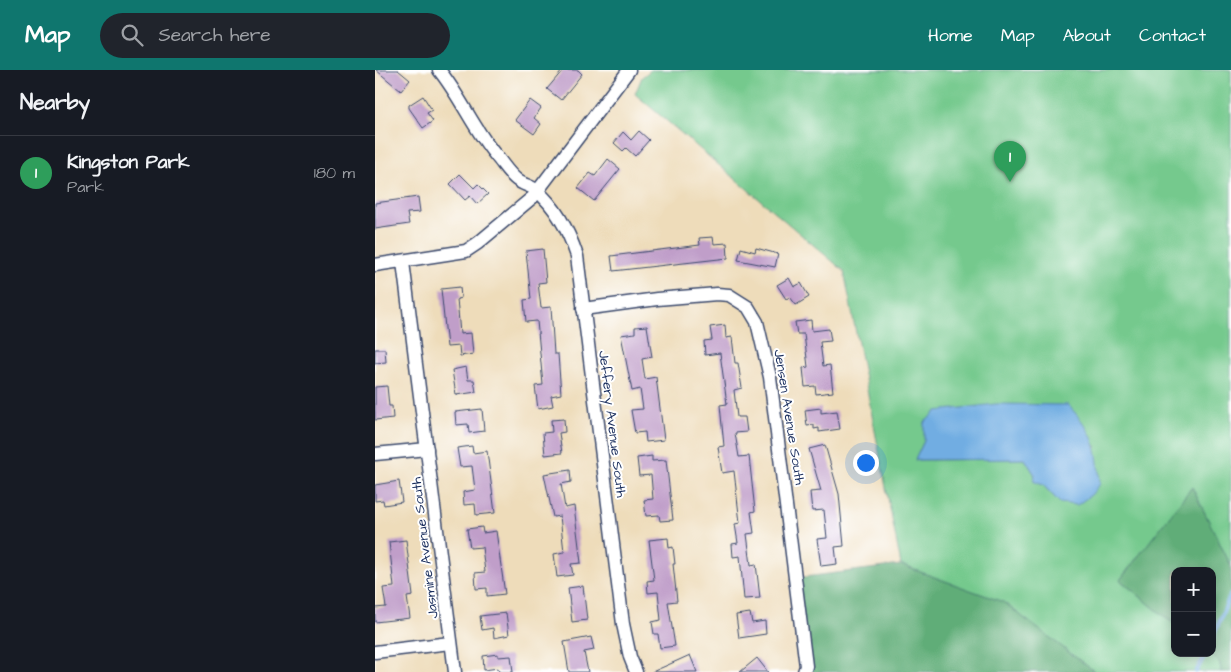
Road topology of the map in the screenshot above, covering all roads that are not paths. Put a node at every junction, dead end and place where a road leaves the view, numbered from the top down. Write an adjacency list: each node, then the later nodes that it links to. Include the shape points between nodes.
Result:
1 (439, 70): 3 (street, via 497,158 517,180)
2 (629, 70): 3 (street)
3 (537, 190): 4 (street, via 533,197 465,251); 6 (street, Jeffery Avenue South, via 570,234 577,256)
4 (403, 262): 5 (street); 7 (street, Jasmine Avenue South)
5 (375, 266)
6 (583, 310): 12 (street, Jeffery Avenue South, via 623,624); 13 (street, Jensen Avenue South, via 717,294 729,295 748,307 757,322 770,377 806,666)
7 (427, 449): 8 (street); 9 (street, Jasmine Avenue South)
8 (375, 454)
9 (450, 644): 10 (street); 11 (street, Jasmine Avenue South)
10 (375, 652)
11 (455, 672)
12 (636, 672)
13 (804, 672)

